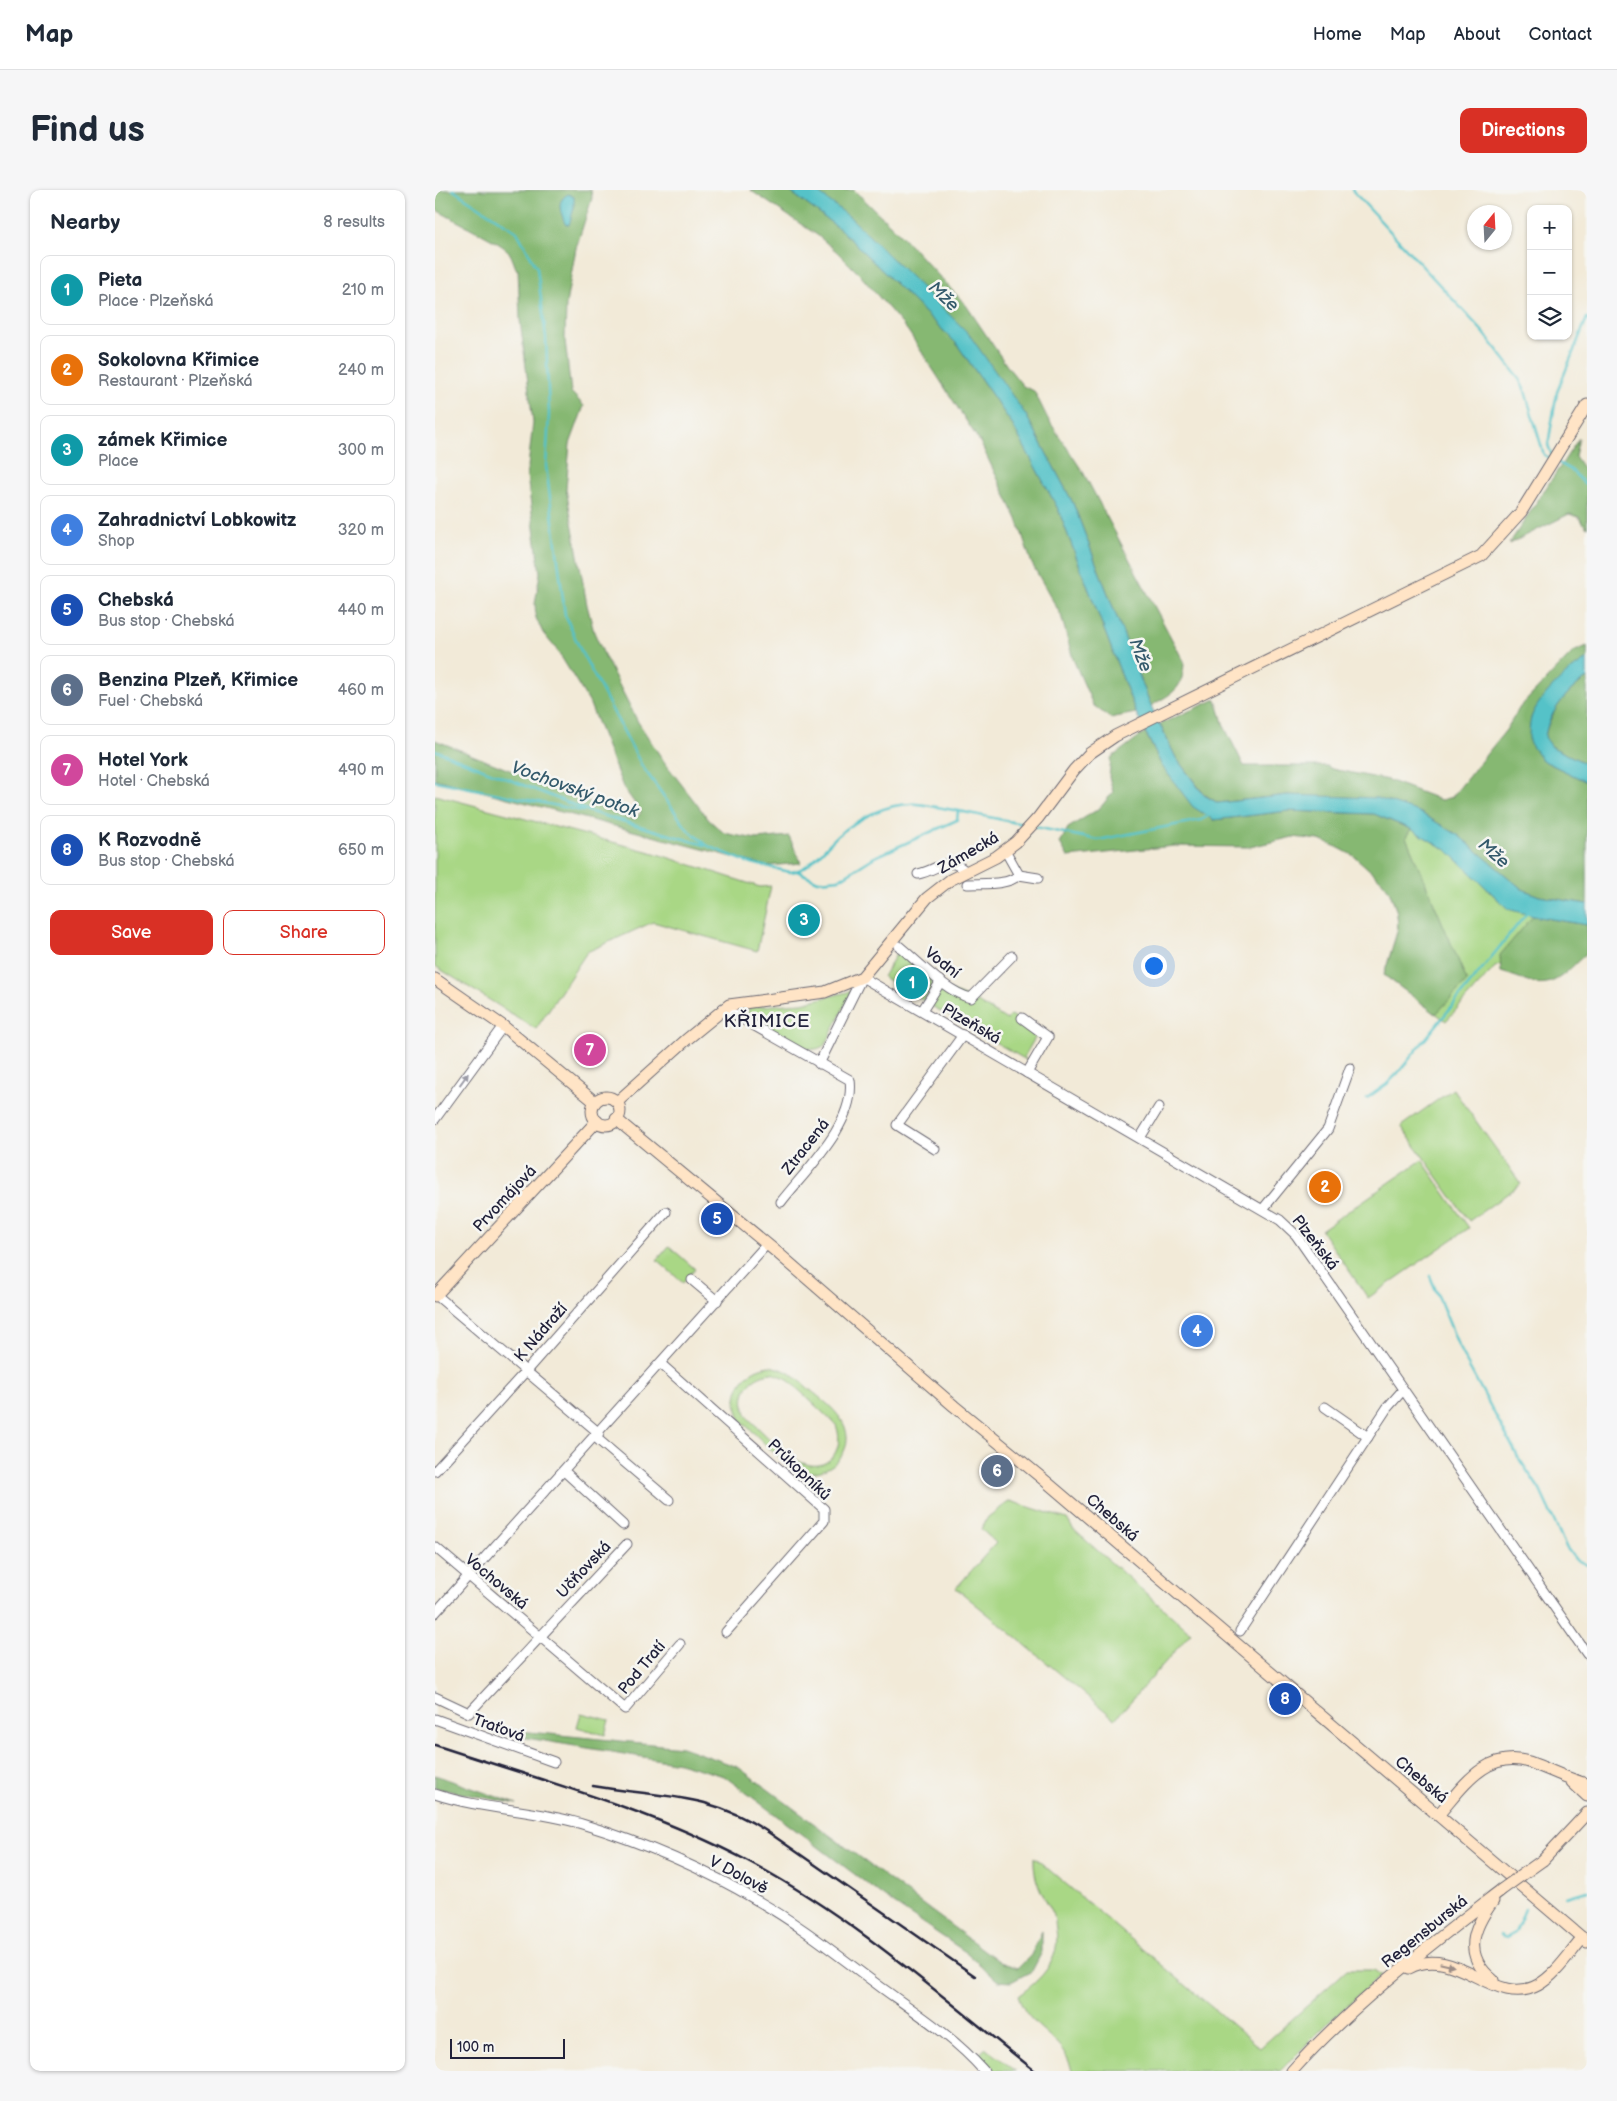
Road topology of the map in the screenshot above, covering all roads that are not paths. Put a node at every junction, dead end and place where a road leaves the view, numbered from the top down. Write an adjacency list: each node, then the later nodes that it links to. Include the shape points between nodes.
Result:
1 (1587, 405): 2 (main road, Zámecká, via 1521,512 1481,556 1115,736 1090,753 1019,839)
2 (1005, 850): 4 (street); 5 (main road, Zámecká)
3 (918, 874): 5 (street, via 951,862 959,864)
4 (1019, 875): 5 (street, via 1015,880 1005,882); 6 (street)
5 (966, 878): 9 (main road, Zámecká, via 942,885 927,898)
6 (1038, 878)
7 (899, 946): 11 (street, Vodní)
8 (1012, 956): 11 (street, Vodní, via 971,998 964,997)
9 (862, 977): 12 (main road, via 825,992 742,1001); 13 (street, Plzeňská); 17 (street)
10 (435, 979): 15 (main road)
11 (941, 981): 13 (street)
12 (720, 1010): 17 (street); 21 (main road)
13 (922, 1011): 16 (street, Plzeňská)
14 (1022, 1018): 19 (street, via 1048,1037)
15 (503, 1026): 20 (main road); 23 (street, one-way to 15)
16 (963, 1035): 19 (street, Plzeňská); 27 (street, via 897,1125)
17 (819, 1064): 28 (street, Ztracená, via 850,1080 851,1090 841,1126)
18 (1350, 1068): 29 (street, via 1328,1129)
19 (1027, 1073): 26 (street, Plzeňská)
20 (595, 1102): 21 (main road, via 606,1097); 25 (main road, via 593,1114)
21 (617, 1102): 24 (main road, via 620,1111)
22 (1159, 1107): 26 (street)
23 (435, 1119)
24 (617, 1119): 25 (main road, via 609,1124); 31 (main road, Chebská)
25 (597, 1121): 33 (main road, Prvomájová)
26 (1140, 1138): 29 (street, Plzeňská)
27 (935, 1149)
28 (781, 1202)
29 (1263, 1209): 37 (street, Plzeňská, via 1295,1235)
30 (666, 1212): 36 (street, K Nádraží)
31 (767, 1244): 34 (street); 63 (main road, Chebská)
32 (692, 1280): 34 (street)
33 (435, 1295): 36 (street)
34 (717, 1301): 35 (street)
35 (661, 1364): 39 (street); 50 (street, Průkopníků, via 824,1508 824,1521)
36 (526, 1371): 39 (street); 41 (street, K Nádraží)
37 (1403, 1390): 40 (street); 53 (street, Plzeňská)
38 (1325, 1407): 40 (street)
39 (597, 1435): 42 (street); 43 (street)
40 (1368, 1437): 49 (street)
41 (435, 1471)
42 (564, 1471): 44 (street); 47 (street)
43 (669, 1500)
44 (623, 1525)
45 (627, 1544): 51 (street, Učňovská)
46 (435, 1547): 47 (street, Vochovská)
47 (468, 1575): 48 (street); 51 (street, Vochovská)
48 (435, 1613)
49 (1240, 1631)
50 (727, 1632)
51 (540, 1636): 52 (street, Pod Tratí, via 625,1709); 55 (street, Učňovská)
52 (680, 1644)
53 (1587, 1654)
54 (435, 1697): 55 (street, Traťová)
55 (469, 1713)
56 (435, 1719): 57 (street, Traťová)
57 (554, 1762)
58 (1564, 1777): 59 (main road); 61 (main road); 63 (main road, via 1520,1760 1495,1761 1475,1773)
59 (1587, 1784)
60 (435, 1794): 70 (street, V Dolově, via 495,1809 549,1815 581,1824 647,1846 720,1879 813,1936 943,2033)
61 (1587, 1796)
62 (1587, 1813): 65 (main road)
63 (1438, 1814): 67 (main road, Chebská)
64 (1587, 1828): 65 (main road)
65 (1553, 1850): 66 (main road, bridge, via 1501,1890)
66 (1487, 1905): 68 (main road, Regensburská); 69 (main road, via 1473,1938 1475,1956 1490,1978)
67 (1585, 1940): 69 (main road, via 1546,1980 1535,1987)
68 (1387, 1983): 69 (main road, one-way to 69, via 1412,1967 1441,1963); 71 (main road, Regensburská)
69 (1512, 1990)
70 (984, 2071)
71 (1292, 2071)

